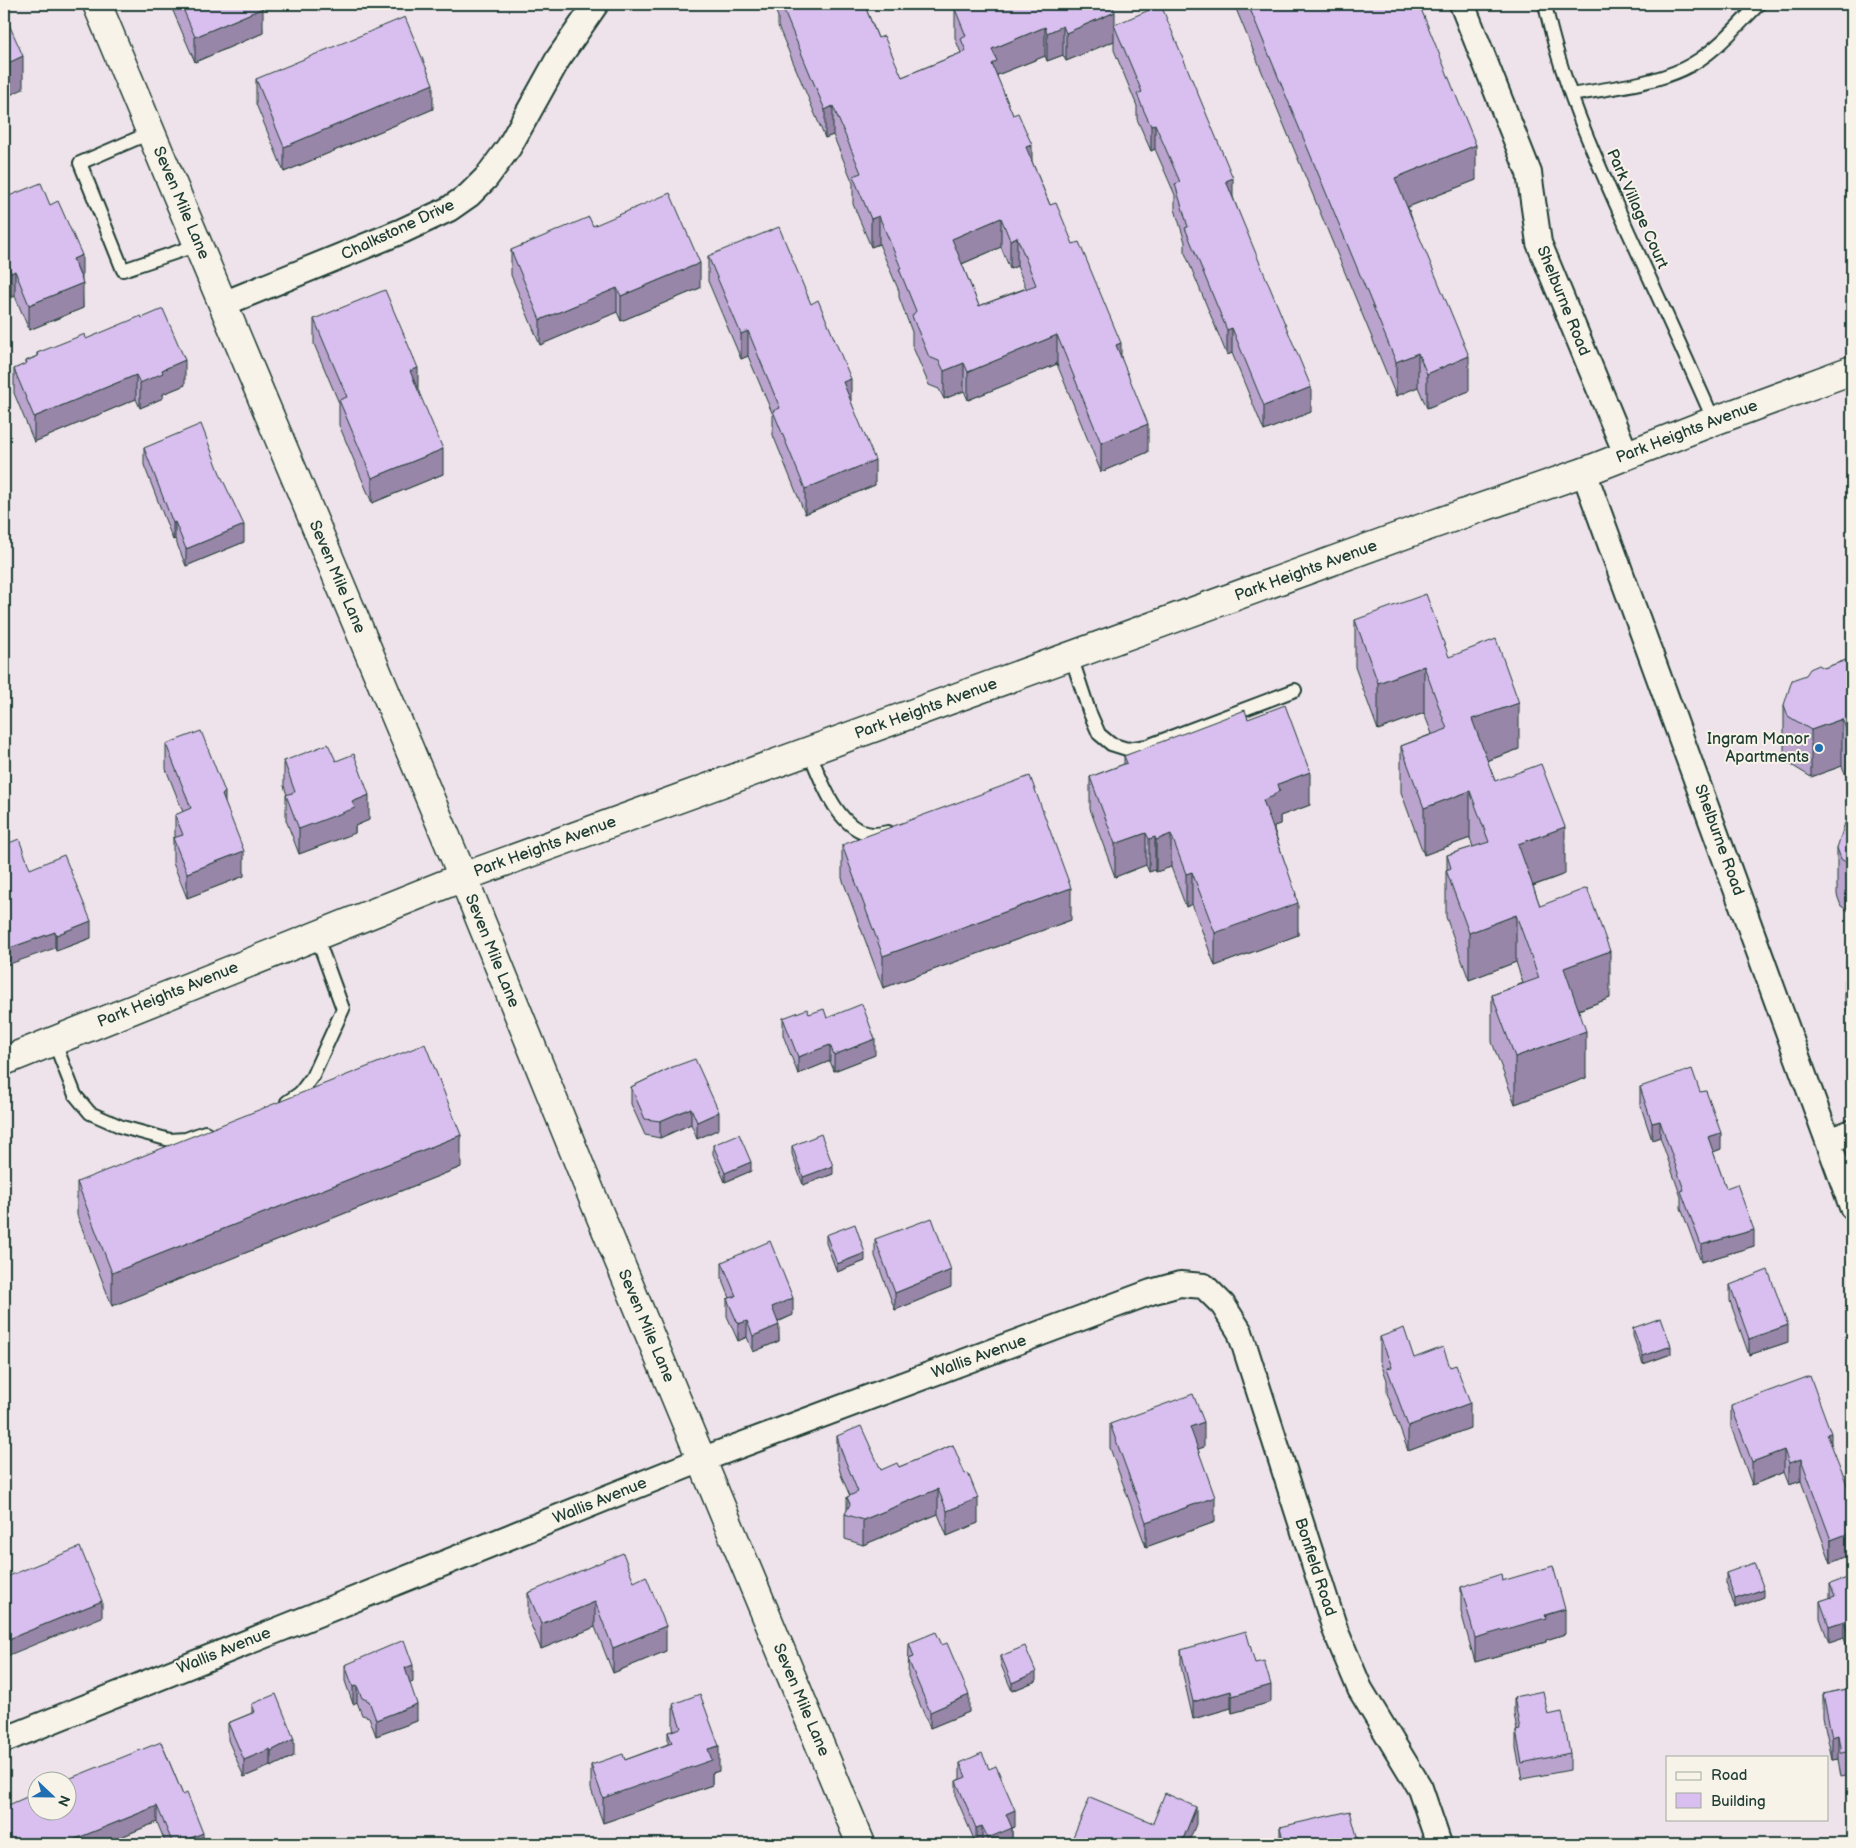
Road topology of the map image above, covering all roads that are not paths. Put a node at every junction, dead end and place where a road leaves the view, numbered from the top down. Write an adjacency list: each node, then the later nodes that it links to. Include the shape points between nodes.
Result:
1 (97, 4): 7 (street, Seven Mile Lane)
2 (596, 4): 9 (street, Chalkstone Drive, via 558,59 509,147 469,195 449,210 402,231)
3 (1462, 4): 12 (street, Shelburne Road, via 1529,173 1539,244)
4 (1545, 4): 6 (lane, Park Village Court)
5 (1759, 4): 6 (lane, via 1710,51 1685,68 1660,78)
6 (1571, 95): 11 (lane, Park Village Court)
7 (152, 132): 8 (street, Seven Mile Lane); 8 (lane, via 80,163 123,270)
8 (198, 245): 9 (street, Seven Mile Lane)
9 (223, 304): 18 (street, Seven Mile Lane)
10 (1852, 370): 11 (street, Park Heights Avenue)
11 (1714, 421): 12 (street, Park Heights Avenue)
12 (1626, 454): 13 (street, Park Heights Avenue)
13 (1584, 472): 14 (street, Park Heights Avenue); 25 (street, Shelburne Road)
14 (1071, 656): 15 (lane, via 1099,734 1111,744 1127,750 1147,746); 16 (street, Park Heights Avenue)
15 (1295, 690)
16 (809, 751): 17 (lane, via 834,805 855,827 872,834); 18 (street, Park Heights Avenue)
17 (899, 830)
18 (462, 877): 19 (street, Park Heights Avenue); 28 (street, Seven Mile Lane)
19 (316, 935): 20 (street, Park Heights Avenue); 22 (lane, via 343,1009 312,1077 300,1093)
20 (54, 1041): 21 (street, Park Heights Avenue); 23 (lane, via 76,1095 90,1113 122,1127 170,1140)
21 (4, 1061)
22 (274, 1108)
23 (212, 1129)
24 (1852, 1132): 25 (street)
25 (1828, 1141): 26 (street, Shelburne Road)
26 (1852, 1207)
27 (1204, 1286): 28 (street, Wallis Avenue, via 1180,1284 1151,1292); 31 (street, Bonfield Road, via 1223,1305 1240,1332 1336,1632 1360,1689 1420,1788)
28 (701, 1460): 29 (street, Wallis Avenue); 30 (street, Seven Mile Lane)
29 (4, 1740)
30 (861, 1844)
31 (1439, 1844)

